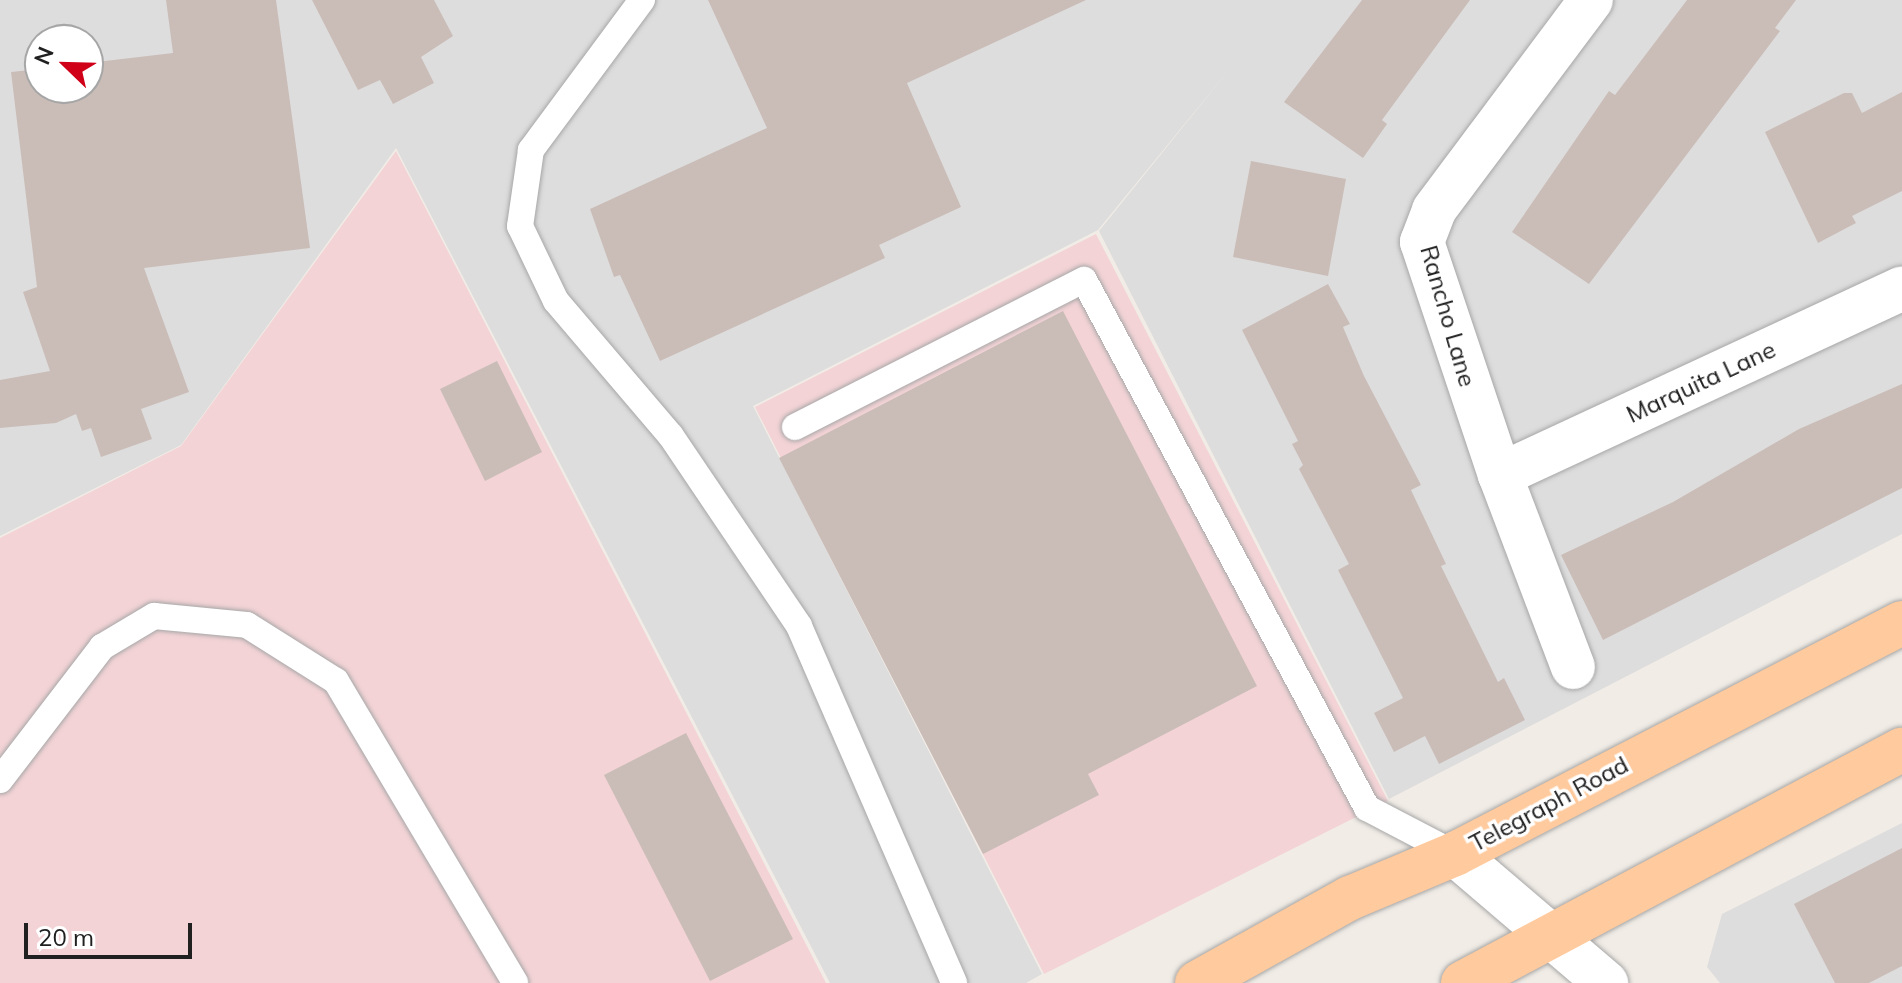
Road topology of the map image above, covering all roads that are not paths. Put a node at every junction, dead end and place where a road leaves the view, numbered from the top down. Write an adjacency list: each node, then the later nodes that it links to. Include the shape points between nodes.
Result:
1 (642, 0): 13 (lane, via 531,150 520,226 556,301 671,436 799,626)
2 (1591, 0): 5 (street, Rancho Lane, via 1434,210 1422,242)
3 (1902, 288): 5 (street, Marquita Lane)
4 (795, 427): 10 (lane, via 1084,280 1367,808)
5 (1500, 475): 7 (street, Rancho Lane)
6 (1902, 623): 10 (main road, Telegraph Road)
7 (1573, 667)
8 (1902, 750): 11 (main road)
9 (0, 780): 12 (lane, via 102,647 154,616 247,625 336,681)
10 (1455, 854): 11 (street); 14 (main road, Telegraph Road, via 1350,898)
11 (1550, 938): 15 (main road); 16 (street)
12 (515, 983)
13 (954, 983)
14 (1197, 983)
15 (1463, 983)
16 (1606, 983)

